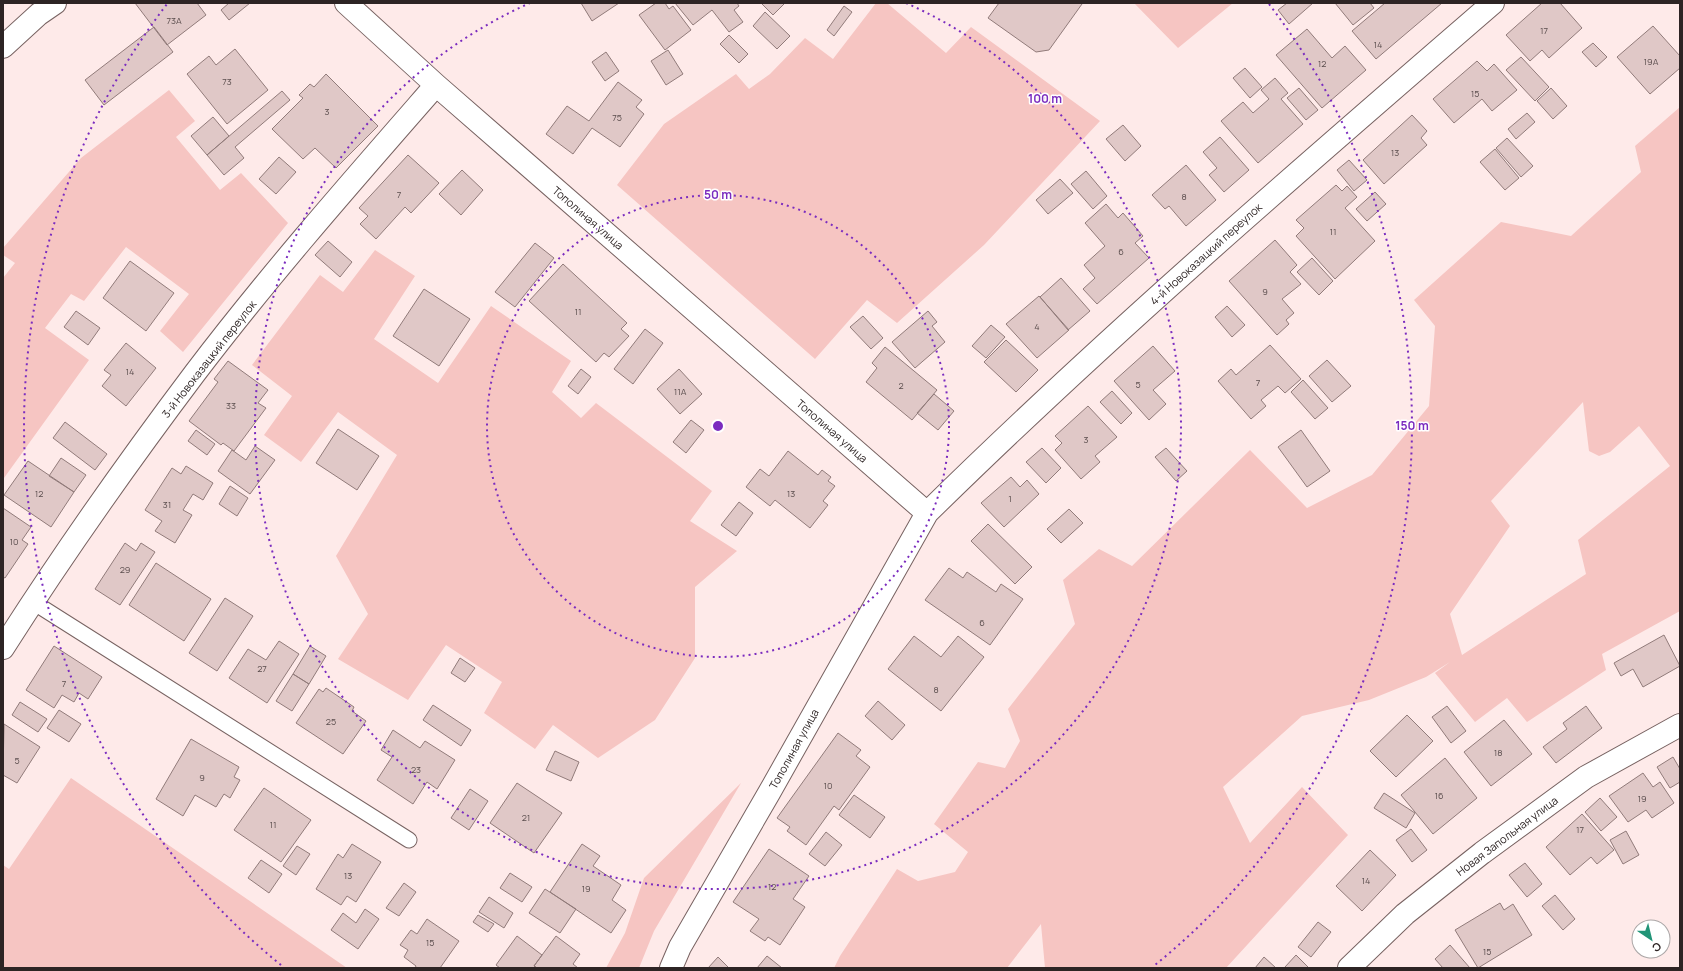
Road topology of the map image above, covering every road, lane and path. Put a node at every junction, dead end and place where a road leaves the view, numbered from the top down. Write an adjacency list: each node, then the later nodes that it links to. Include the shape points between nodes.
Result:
1 (55, 3): 4 (street)
2 (346, 3): 5 (street, Тополиная улица)
3 (1493, 3): 6 (street, 4-й Новоказацкий переулок, via 1259,204 993,448)
4 (3, 47)
5 (436, 85): 6 (street, Тополиная улица); 7 (street, 3-й Новоказацкий переулок, via 322,215 196,372)
6 (927, 513): 11 (street, Тополиная улица, via 680,947)
7 (33, 602): 8 (street, 3-й Новоказацкий переулок); 10 (lane)
8 (3, 648)
9 (1680, 725): 12 (street, Новая Запольная улица, via 1586,777 1482,853 1405,914)
10 (409, 840)
11 (671, 968)
12 (1349, 968)

